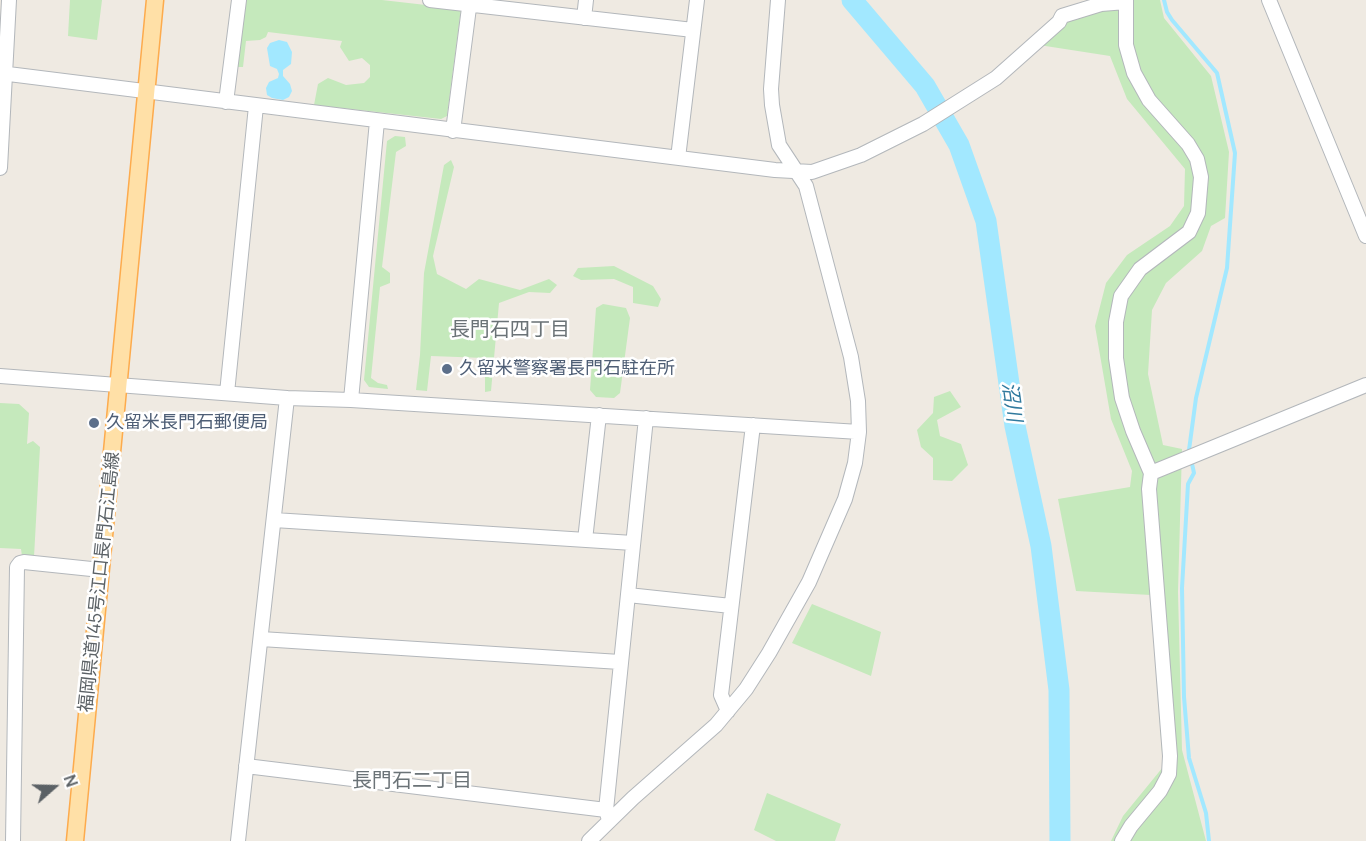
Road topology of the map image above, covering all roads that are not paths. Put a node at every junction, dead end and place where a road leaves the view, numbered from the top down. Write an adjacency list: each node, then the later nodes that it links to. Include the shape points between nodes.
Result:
1 (9, 0): 13 (street)
2 (155, 0): 14 (main road, 福岡県道145号江口長門石江島線)
3 (238, 0): 15 (street)
4 (430, 0): 10 (street)
5 (586, 0): 11 (street)
6 (697, 0): 12 (street)
7 (778, 0): 21 (street, via 772,105 780,145)
8 (1269, 0): 22 (street)
9 (1126, 1): 21 (street, via 1062,16 996,78 923,124 861,155 812,172); 33 (street, via 1126,45 1134,73 1149,100 1188,144 1201,177 1198,213 1189,232 1140,269 1121,296 1116,322 1122,398)
10 (470, 2): 11 (street); 18 (street)
11 (584, 18): 12 (street)
12 (693, 30): 19 (street)
13 (3, 74): 14 (street); 20 (street)
14 (146, 93): 15 (street); 25 (main road, 福岡県道145号江口長門石江島線)
15 (226, 102): 16 (street)
16 (256, 106): 17 (street); 26 (street)
17 (377, 121): 18 (street); 28 (street)
18 (453, 131): 19 (street)
19 (678, 158): 21 (street)
20 (0, 168)
21 (795, 171): 32 (street, via 806,186 842,319 858,401)
22 (1366, 236)
23 (0, 376): 25 (street)
24 (1366, 385): 33 (street)
25 (119, 386): 26 (street); 37 (main road, 福岡県道145号江口長門石江島線)
26 (227, 393): 27 (street)
27 (287, 398): 28 (street); 34 (street)
28 (351, 400): 29 (street)
29 (599, 415): 30 (street); 35 (street)
30 (646, 418): 31 (street); 36 (street)
31 (753, 425): 32 (street); 39 (street)
32 (859, 432): 42 (street, via 845,499 809,582 770,653)
33 (1151, 473): 49 (street, via 1169,774)
34 (274, 519): 35 (street); 40 (street)
35 (585, 540): 36 (street)
36 (633, 543): 38 (street)
37 (101, 570): 45 (street, via 24,562 17,567); 46 (main road, 福岡県道145号江口長門石江島線)
38 (628, 595): 39 (street); 41 (street)
39 (731, 606): 42 (street, via 722,695)
40 (261, 639): 41 (street); 43 (street)
41 (620, 662): 44 (street)
42 (728, 711): 44 (street, via 693,747)
43 (246, 766): 44 (street); 47 (street)
44 (608, 815): 48 (street)
45 (13, 841)
46 (75, 841)
47 (238, 841)
48 (589, 841)
49 (1122, 841)

